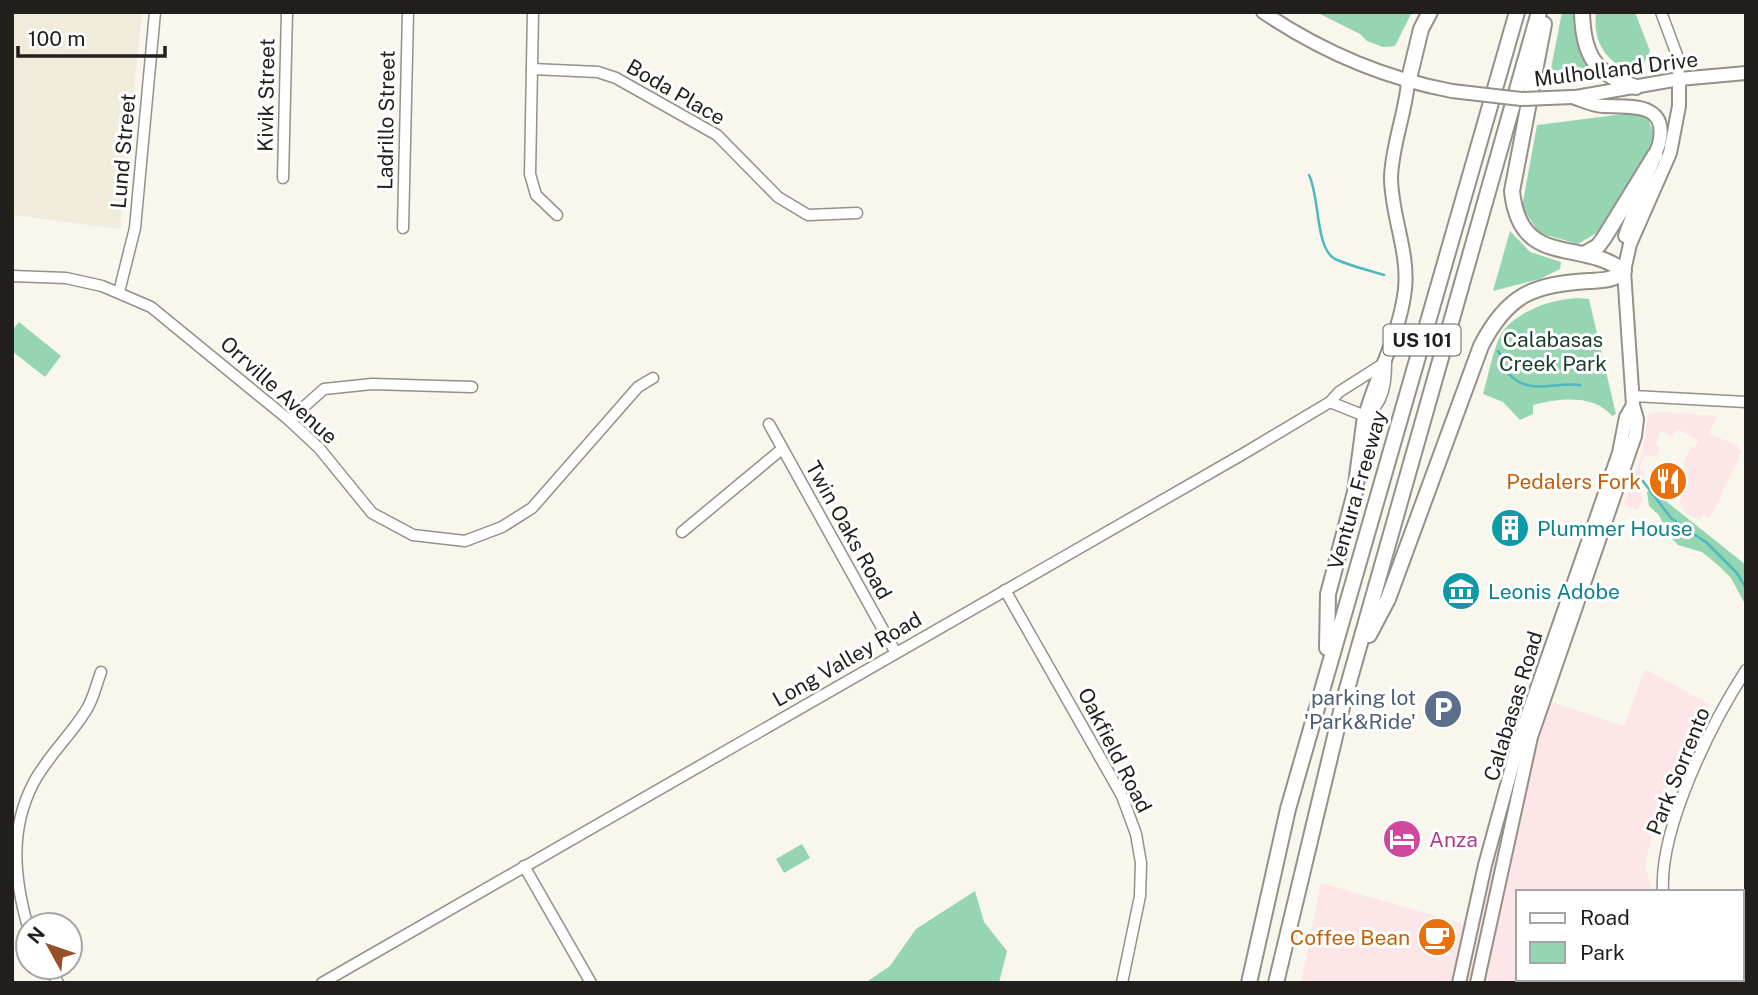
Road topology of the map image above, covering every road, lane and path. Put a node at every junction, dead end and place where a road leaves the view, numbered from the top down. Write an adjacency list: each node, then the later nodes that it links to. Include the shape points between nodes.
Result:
1 (155, 12): 27 (street, Lund Street, via 135,228)
2 (287, 12): 20 (street, Kivik Street)
3 (408, 12): 23 (street, Ladrillo Street)
4 (533, 12): 13 (street)
5 (1263, 12): 12 (main road, Mulholland Drive)
6 (1430, 12): 16 (highway, via 1421,29)
7 (1517, 12): 42 (highway, Ventura Freeway / US 101)
8 (1539, 12): 41 (highway, US 101)
9 (1546, 12): 24 (highway, via 1512,191 1514,206 1523,226 1542,245)
10 (1582, 12): 17 (highway, via 1585,37 1600,70)
11 (1661, 12): 15 (street, via 1677,55)
12 (1280, 17): 16 (main road, Mulholland Drive, via 1339,57)
13 (532, 69): 21 (street, Boda Place, via 598,72 616,78 717,135 778,197 808,215); 22 (street, via 532,187)
14 (1746, 73): 15 (main road, Mulholland Drive)
15 (1679, 79): 17 (main road, Mulholland Drive); 25 (main road, Calabasas Road, via 1671,153 1630,244)
16 (1408, 83): 18 (main road, Mulholland Drive, bridge, via 1521,99); 28 (main road, via 1391,176 1405,288)
17 (1636, 87): 18 (main road, Mulholland Drive)
18 (1572, 97): 19 (main road, via 1601,106 1644,108 1659,122)
19 (1655, 155): 24 (highway, via 1604,238); 25 (main road, via 1623,240)
20 (283, 178)
21 (857, 213)
22 (557, 215)
23 (403, 228)
24 (1584, 254): 25 (highway)
25 (1624, 271): 31 (main road, Calabasas Road); 41 (highway, via 1614,280 1550,284 1529,291 1493,323 1388,599)
26 (12, 276): 27 (street, Orrville Avenue, via 66,278)
27 (119, 292): 35 (street, Orrville Avenue, via 166,317)
28 (1386, 361): 32 (street, Long Valley Road); 34 (main road)
29 (653, 378): 35 (street, Orrville Avenue, via 639,387 533,508 466,541 412,535 372,513)
30 (472, 387): 35 (street, via 372,384 324,389)
31 (1633, 401): 33 (street); 53 (main road, Calabasas Road, via 1521,734); 54 (main road, Calabasas Road, via 1637,419 1625,471 1531,737)
32 (1330, 402): 34 (street); 39 (street, Long Valley Road)
33 (1746, 402)
34 (1366, 416): 42 (highway, via 1357,483 1328,594)
35 (289, 419)
36 (769, 424): 37 (street, Twin Oaks Road)
37 (782, 449): 38 (street); 40 (street, Twin Oaks Road)
38 (682, 532)
39 (1005, 590): 40 (street, Long Valley Road); 50 (street, Oakfield Road, via 1122,796 1136,834 1140,896)
40 (896, 653): 45 (street, Long Valley Road)
41 (1357, 656): 52 (highway, US 101)
42 (1327, 668): 51 (highway, Ventura Freeway / US 101, via 1288,809)
43 (1746, 670): 46 (street, Park Sorrento, via 1724,706 1678,812 1667,846)
44 (101, 672): 47 (street, via 87,710 34,783 20,821 15,869)
45 (524, 866): 48 (street, Long Valley Road); 49 (street)
46 (1663, 890)
47 (23, 911)
48 (323, 983)
49 (591, 983)
50 (1122, 983)
51 (1249, 983)
52 (1276, 983)
53 (1459, 983)
54 (1477, 983)

